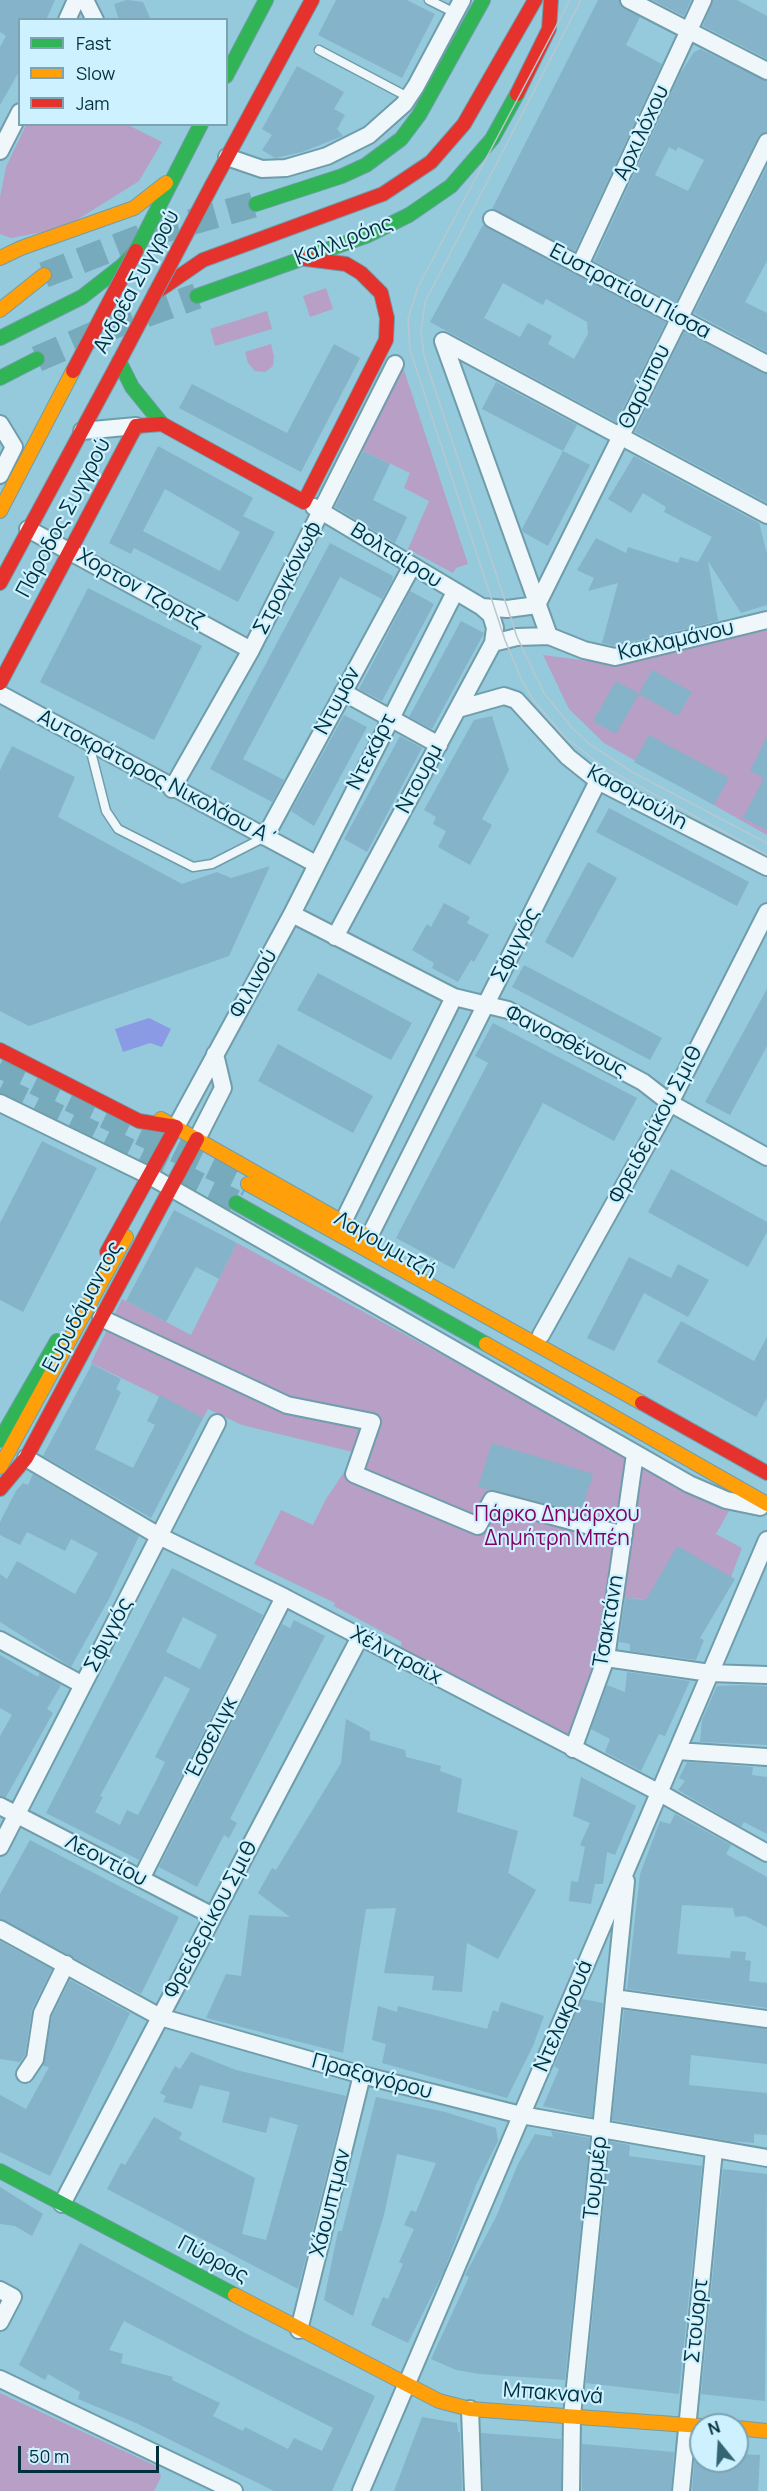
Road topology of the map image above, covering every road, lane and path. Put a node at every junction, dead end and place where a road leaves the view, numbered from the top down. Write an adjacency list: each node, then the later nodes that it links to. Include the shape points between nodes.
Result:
1 (76, 0): 12 (street)
2 (86, 0): 13 (street)
3 (266, 0): 17 (main road)
4 (312, 0): 23 (main road, Ανδρέα Συγγρού)
5 (429, 0): 11 (lane)
6 (483, 0): 25 (main road, via 419,115 401,139 366,165 342,176)
7 (535, 0): 34 (main road, via 464,124 431,162 383,194 222,252 188,269)
8 (551, 0): 31 (main road, Καλλιρόης, via 549,29 535,62 492,139 472,166 409,215 366,236)
9 (629, 0): 14 (street)
10 (703, 0): 14 (street, Αρχιλόχου)
11 (458, 6): 18 (street)
12 (68, 18)
13 (93, 18)
14 (689, 31): 16 (street); 32 (street, Αρχιλόχου)
15 (319, 50): 18 (lane)
16 (767, 71)
17 (228, 72)
18 (408, 97): 23 (street, via 369,135 327,156 274,169 249,166)
19 (18, 116): 22 (street)
20 (196, 127): 24 (main road, Ανδρέα Συγγρού)
21 (767, 142): 37 (street, Θαρύπου)
22 (0, 151)
23 (227, 157): 34 (main road, Ανδρέα Συγγρού, bridge)
24 (176, 172): 28 (main road, via 134,208); 29 (main road, Ανδρέα Συγγρού)
25 (256, 204)
26 (492, 219): 32 (street, Ευστρατίου Πίσσα)
27 (0, 243): 28 (street)
28 (21, 248): 30 (main road)
29 (136, 251): 38 (main road, bridge, via 107,281); 44 (main road, Ανδρέα Συγγρού, bridge)
30 (0, 258)
31 (300, 259): 35 (main road, Καλλιρόης); 52 (main road, via 346,264 361,273 381,293 387,318 386,340)
32 (580, 265): 37 (street, Ευστρατίου Πίσσα)
33 (0, 291): 36 (main road, via 44,275)
34 (156, 293): 39 (main road, Ανδρέα Συγγρού, bridge)
35 (197, 296)
36 (0, 310)
37 (680, 318): 42 (street, Ευστρατίου Πίσσα); 49 (street, Θαρύπου)
38 (0, 338)
39 (121, 359): 46 (main road, via 132,387); 48 (main road, Ανδρέα Συγγρού)
40 (37, 360): 43 (main road)
41 (395, 364): 54 (street, Στρογκόνωφ)
42 (767, 364)
43 (0, 378)
44 (65, 385): 50 (main road); 53 (main road, Ανδρέα Συγγρού)
45 (0, 424): 50 (street)
46 (162, 424): 47 (main road, Πάροδος Συγγρού); 52 (main road, Βολταίρου)
47 (136, 426): 48 (street); 57 (main road, Πάροδος Συγγρού)
48 (82, 431): 56 (main road, Ανδρέα Συγγρού)
49 (621, 435): 55 (street); 61 (street, Θαρύπου); 61 (street, via 443,341)
50 (14, 447): 51 (street)
51 (0, 476)
52 (304, 502): 54 (street, Βολταίρου)
53 (0, 511)
54 (322, 511): 58 (street, Βολταίρου); 66 (street, Στρογκόνωφ)
55 (767, 514)
56 (28, 529): 57 (street, Χορτον Τζορτζ); 59 (main road, Ανδρέα Συγγρού)
57 (70, 551): 66 (street, Χορτον Τζορτζ); 67 (main road, Πάροδος Συγγρού)
58 (412, 566): 60 (street, Βολταίρου); 68 (street, Ντυμόν)
59 (0, 583)
60 (455, 592): 62 (street, Βολταίρου); 71 (street, Ντεκάρτ)
61 (537, 605): 62 (street, Βολταίρου); 64 (street)
62 (482, 607): 65 (street, via 491,615 495,628)
63 (767, 620): 64 (street, Κακλαμάνου, via 615,657)
64 (549, 636): 65 (street, Κακλαμάνου)
65 (493, 643): 70 (street, Ντουρμ)
66 (251, 650): 75 (street, Στρογκόνωφ)
67 (0, 683)
68 (343, 692): 71 (street); 76 (street, Ντυμόν)
69 (0, 694): 72 (street, Αυτοκράτορος Νικολάου Α΄)
70 (458, 709): 73 (street, Ντουρμ); 74 (street, Κασομούλη, via 504,696 516,700 568,757)
71 (390, 717): 73 (street); 77 (street, Ντεκάρτ)
72 (89, 743): 75 (street, Αυτοκράτορος Νικολάου Α΄); 76 (lane, via 106,811 117,829 193,867 212,864)
73 (439, 745): 81 (street, Ντουρμ)
74 (598, 781): 78 (street, Κασομούλη); 83 (street, Σφιγγός)
75 (172, 789): 76 (street, Αυτοκράτορος Νικολάου Α΄)
76 (265, 837): 77 (street, Αυτοκράτορος Νικολάου Α΄)
77 (316, 864): 80 (street, Ντεκάρτ)
78 (767, 867)
79 (767, 912): 88 (street, Φρειδερίκου Σμιθ)
80 (292, 914): 81 (street, Φανοσθένους); 86 (street, Φιλινού)
81 (335, 937): 82 (street, Φανοσθένους)
82 (454, 997): 83 (street, Φανοσθένους); 96 (street)
83 (486, 1004): 88 (street, Φανοσθένους, via 508,1010 644,1082); 98 (street, Σφιγγός)
84 (0, 1036): 89 (main road, Λαγουμιτζή)
85 (0, 1050): 89 (main road, via 140,1121)
86 (215, 1054): 89 (street, Φιλινού); 90 (street, via 223,1088)
87 (0, 1103): 92 (street, Λαγουμιτζή)
88 (670, 1103): 91 (street, Φανοσθένους); 100 (street, Φρειδερίκου Σμιθ)
89 (176, 1127): 90 (main road, Λαγουμιτζή); 92 (main road, Ευρυδάμαντος)
90 (197, 1139): 94 (main road, Ευρυδάμαντος); 96 (main road, Λαγουμιτζή)
91 (767, 1157)
92 (150, 1176): 94 (street, Λαγουμιτζή); 102 (main road, Ευρυδάμαντος)
93 (248, 1184): 107 (main road, Λαγουμιτζή)
94 (170, 1188): 99 (main road, Ευρυδάμαντος); 103 (street, Λαγουμιτζή)
95 (236, 1203): 109 (main road, Λαγουμιτζή)
96 (343, 1222): 98 (main road, Λαγουμιτζή)
97 (126, 1237): 106 (main road)
98 (369, 1237): 100 (main road, Λαγουμιτζή)
99 (101, 1318): 104 (main road, Ευρυδάμαντος); 110 (street, via 287,1405 372,1422 354,1474 478,1526 492,1500)
100 (541, 1335): 105 (main road, Λαγουμιτζή)
101 (217, 1423): 111 (street, Σφιγγός)
102 (0, 1440)
103 (635, 1454): 109 (street, Λαγουμιτζή, via 726,1500); 110 (street, Τσακτάνη)
104 (26, 1458): 108 (main road, Ευρυδάμαντος); 111 (street, Χέλντραϊχ)
105 (767, 1464)
106 (0, 1467)
107 (767, 1473)
108 (0, 1489)
109 (767, 1506)
110 (624, 1535): 116 (street, Τσακτάνη)
111 (159, 1536): 113 (street, Χέλντραϊχ); 119 (street, Σφιγγός)
112 (767, 1540): 117 (street, Ντελακρουά)
113 (284, 1597): 114 (street, Χέλντραϊχ); 129 (street, Έσσελιγκ)
114 (360, 1637): 120 (street, Χέλντραϊχ); 130 (street, Φρειδερίκου Σμιθ)
115 (0, 1640): 119 (street)
116 (606, 1658): 117 (street); 120 (street, Τσακτάνη)
117 (711, 1673): 118 (street); 121 (street, Ντελακρουά)
118 (767, 1674)
119 (83, 1685): 125 (street, Σφιγγός)
120 (573, 1749): 123 (street, Χέλντραϊχ)
121 (677, 1751): 122 (street); 123 (street, Ντελακρουά)
122 (767, 1757)
123 (660, 1793): 127 (street, Χέλντραϊχ); 128 (street, Ντελακρουά)
124 (0, 1806): 125 (street, Λεοντίου)
125 (17, 1815): 126 (street, Σφιγγός); 129 (street, Λεοντίου)
126 (0, 1847)
127 (767, 1853)
128 (628, 1866): 133 (street, Τουρμέρ); 138 (street, Ντελακρουά)
129 (141, 1879): 130 (street, Λεοντίου)
130 (213, 1916): 134 (street, Φρειδερίκου Σμιθ)
131 (0, 1929): 132 (street, Πραξαγόρου)
132 (66, 1964): 134 (street, Πραξαγόρου); 136 (street, via 42,2013 35,2059)
133 (614, 1998): 135 (street); 139 (street, Τουρμέρ)
134 (160, 2017): 137 (street, Πραξαγόρου); 143 (street, Φρειδερίκου Σμιθ)
135 (767, 2019)
136 (25, 2074)
137 (362, 2075): 138 (street, Πραξαγόρου); 146 (street, Χάουπτμαν)
138 (521, 2115): 139 (street, Πραξαγόρου); 148 (street, Ντελακρουά)
139 (601, 2130): 140 (street, Πραξαγόρου); 151 (street, Τουρμέρ)
140 (714, 2150): 141 (street, Πραξαγόρου); 150 (street, Στούαρτ)
141 (767, 2158)
142 (0, 2171): 143 (main road, Πύρρας)
143 (62, 2204): 146 (main road, Πύρρας)
144 (7, 2294): 145 (street)
145 (0, 2322)
146 (299, 2330): 148 (main road, Πύρρας)
147 (0, 2379): 156 (street)
148 (406, 2386): 149 (main road, Μπακνανά); 158 (street, Ντελακρουά)
149 (470, 2409): 151 (main road, Μπακνανά); 159 (street)
150 (695, 2413)
151 (572, 2416): 152 (main road, Μπακνανά); 160 (street, Τουρμέρ)
152 (689, 2425)
153 (749, 2429): 154 (main road)
154 (767, 2431)
155 (689, 2450): 161 (street, Στούαρτ)
156 (201, 2484): 157 (street)
157 (234, 2491)
158 (361, 2491)
159 (472, 2491)
160 (571, 2491)
161 (681, 2491)

